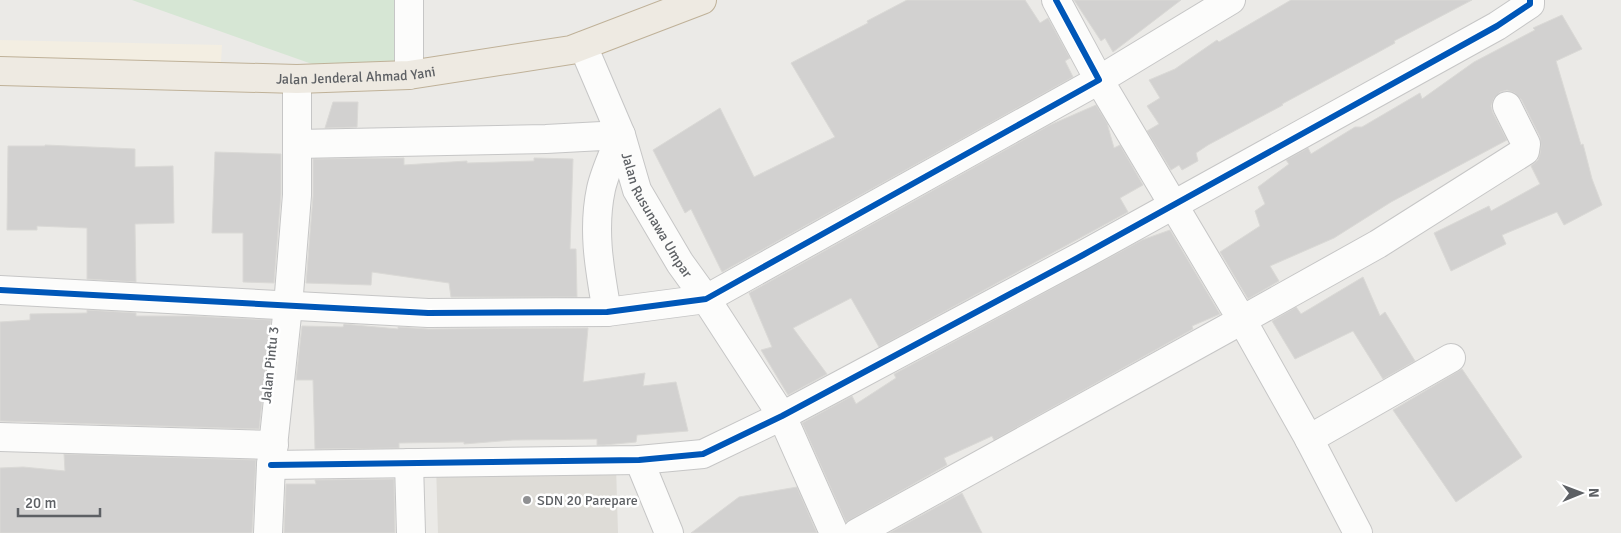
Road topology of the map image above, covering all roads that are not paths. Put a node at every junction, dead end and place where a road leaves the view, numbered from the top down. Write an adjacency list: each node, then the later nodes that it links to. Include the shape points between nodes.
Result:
1 (409, 0): 8 (street)
2 (702, 0): 6 (highway, Jalan Jenderal Ahmad Yani)
3 (1056, 0): 10 (street)
4 (1231, 0): 10 (street)
5 (1530, 0): 14 (street, via 1530,4 1497,26)
6 (583, 46): 8 (highway, Jalan Jenderal Ahmad Yani); 12 (street, Jalan Rusunawa Umpar)
7 (0, 71): 9 (highway, Jalan Jenderal Ahmad Yani)
8 (409, 75): 9 (highway, Jalan Jenderal Ahmad Yani)
9 (297, 79): 13 (street, Jalan Pintu 3)
10 (1100, 80): 14 (street); 16 (street)
11 (1507, 106): 19 (street, via 1526,144 1525,151 1378,244)
12 (621, 135): 13 (street); 16 (street, Jalan Rusunawa Umpar, via 637,190 680,263); 18 (street, via 601,189 596,230)
13 (297, 144): 17 (street, Jalan Pintu 3, via 297,195)
14 (1174, 206): 19 (street); 21 (street)
15 (0, 290): 17 (street)
16 (706, 299): 18 (street); 21 (street, Jalan Rusunawa Umpar)
17 (288, 306): 18 (street, via 428,313); 24 (street, Jalan Pintu 3)
18 (607, 312)
19 (1242, 320): 23 (street); 31 (street)
20 (1451, 358): 23 (street)
21 (782, 416): 25 (street, via 703,454); 30 (street, Jalan Rusunawa Umpar)
22 (0, 437): 24 (street)
23 (1309, 439): 32 (street)
24 (273, 455): 26 (street); 27 (street, Jalan Pintu 3)
25 (639, 460): 26 (street); 29 (street)
26 (409, 463): 28 (street)
27 (268, 533)
28 (411, 533)
29 (669, 533)
30 (834, 533)
31 (857, 533)
32 (1358, 533)

